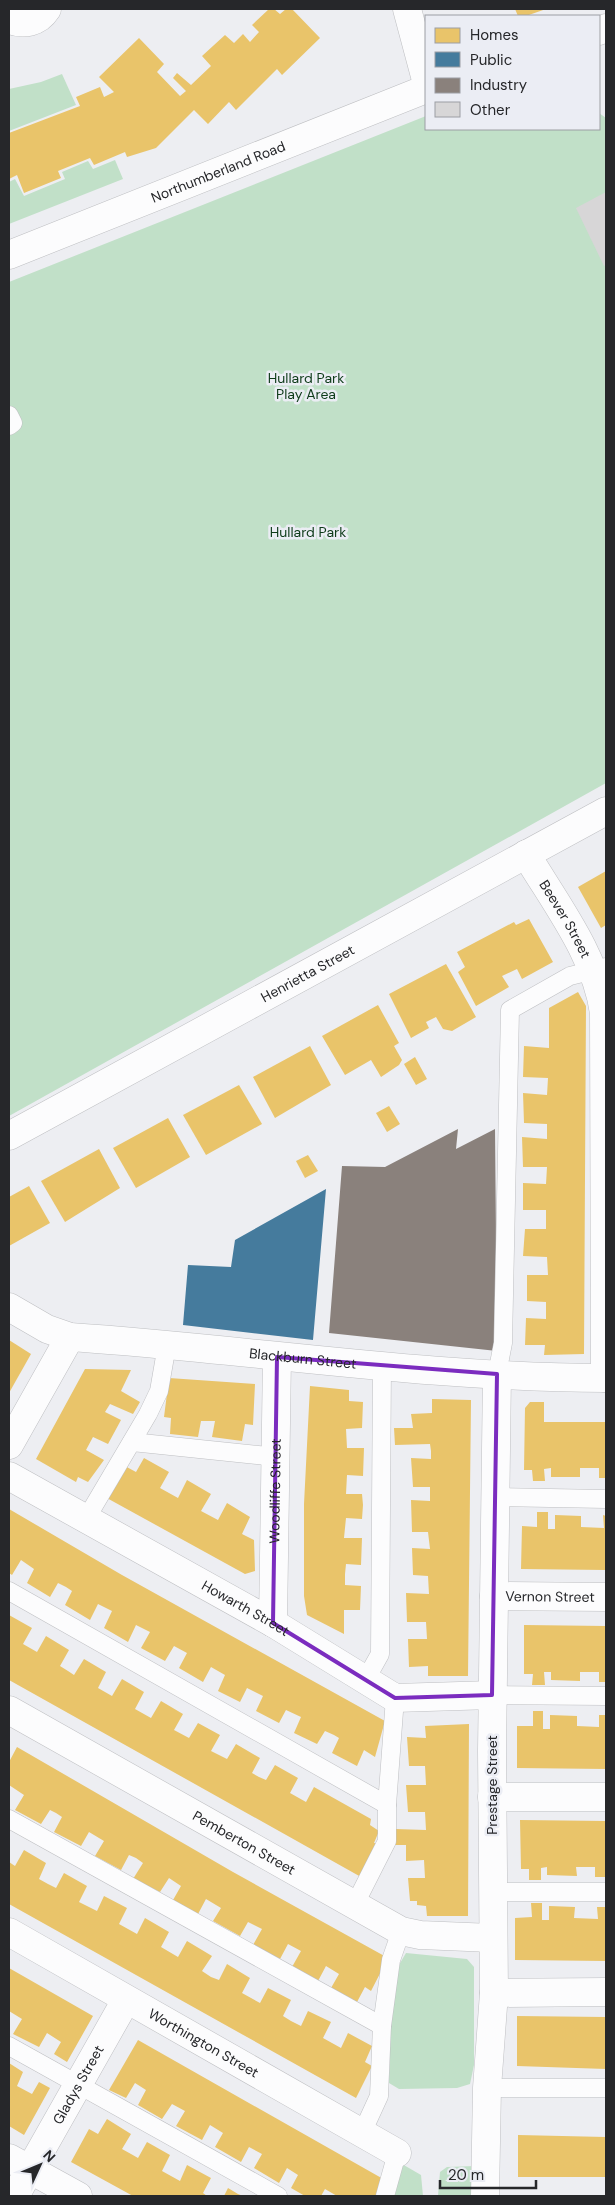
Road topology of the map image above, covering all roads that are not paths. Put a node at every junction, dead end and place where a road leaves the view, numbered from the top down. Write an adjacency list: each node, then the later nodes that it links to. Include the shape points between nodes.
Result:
1 (47, 9): 3 (street, via 42,18 26,23)
2 (407, 9): 4 (street)
3 (9, 20)
4 (425, 76)
5 (425, 89): 6 (street, Northumberland Road)
6 (9, 255)
7 (9, 415): 8 (lane, via 13,423)
8 (9, 426)
9 (606, 811): 10 (street, Henrietta Street)
10 (526, 854): 11 (street, Beever Street); 12 (street, Henrietta Street)
11 (600, 969): 18 (lane, via 570,976 510,1010 504,1343); 19 (street, Beever Street, via 604,1013)
12 (9, 1136)
13 (9, 1307): 14 (street, Blackburn Street, via 47,1329)
14 (70, 1337): 15 (street, Blackburn Street); 21 (street)
15 (167, 1345): 16 (street, Blackburn Street); 20 (lane, via 159,1391)
16 (277, 1357): 17 (street, Blackburn Street); 22 (street, Woodliffe Street)
17 (382, 1365): 18 (street, Blackburn Street); 31 (lane, via 380,1654)
18 (497, 1374): 19 (street, Blackburn Street); 24 (street, Prestage Street)
19 (606, 1378)
20 (132, 1442): 22 (lane); 26 (lane)
21 (9, 1445)
22 (277, 1457): 30 (street, Woodliffe Street)
23 (9, 1476): 26 (street, Howarth Street)
24 (495, 1497): 25 (lane); 28 (street, Prestage Street)
25 (606, 1499)
26 (86, 1519): 30 (street, Howarth Street)
27 (9, 1591): 38 (lane)
28 (494, 1596): 29 (street, Vernon Street); 32 (street, Prestage Street)
29 (606, 1597)
30 (273, 1623): 31 (street, Howarth Street)
31 (366, 1679): 34 (street, Howarth Street)
32 (493, 1682): 33 (lane); 34 (street); 36 (street, Prestage Street)
33 (606, 1696)
34 (395, 1698): 38 (lane)
35 (9, 1710): 42 (street, Pemberton Street)
36 (492, 1797): 37 (street); 40 (street, Prestage Street)
37 (606, 1797)
38 (387, 1805): 42 (lane, via 387,1841)
39 (9, 1819): 49 (lane)
40 (492, 1892): 41 (lane); 45 (street, Prestage Street)
41 (606, 1892)
42 (354, 1906): 43 (street, Pemberton Street)
43 (400, 1931): 45 (street, Pemberton Street); 49 (lane, via 391,1960)
44 (9, 1932): 48 (street, Worthington Street)
45 (492, 1938): 47 (street, Prestage Street)
46 (606, 1992): 47 (street)
47 (494, 1993): 52 (street, Prestage Street)
48 (126, 2000): 51 (street, Gladys Street); 54 (street, Worthington Street)
49 (382, 2026): 54 (lane, via 379,2096)
50 (9, 2046): 51 (lane)
51 (78, 2086): 56 (street, Gladys Street); 59 (lane)
52 (487, 2088): 53 (lane); 61 (street, Prestage Street)
53 (606, 2088)
54 (362, 2133): 55 (street, Worthington Street)
55 (397, 2153): 60 (lane)
56 (19, 2164): 57 (street, Gladys Street); 58 (street)
57 (15, 2196)
58 (78, 2196)
59 (278, 2196)
60 (385, 2196)
61 (485, 2196)

